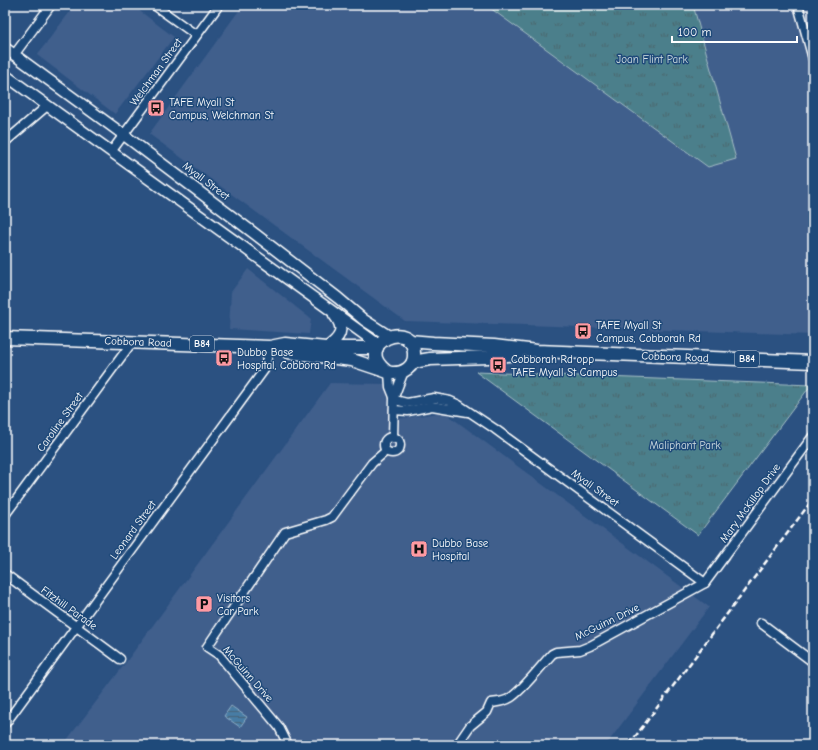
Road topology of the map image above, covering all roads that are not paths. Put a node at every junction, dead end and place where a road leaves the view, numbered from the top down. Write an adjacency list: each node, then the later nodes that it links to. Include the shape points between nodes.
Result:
1 (51, 5): 7 (street)
2 (154, 5): 5 (street)
3 (219, 5): 5 (street, Welchman Street)
4 (798, 5): 8 (street)
5 (196, 35): 11 (street, Welchman Street)
6 (5, 48): 7 (street, Myall Street)
7 (14, 55): 11 (street, Myall Street)
8 (813, 59)
9 (5, 75): 10 (street)
10 (47, 106): 12 (street); 13 (street)
11 (124, 135): 13 (street, Welchman Street); 15 (street, Myall Street, via 364,320)
12 (5, 142)
13 (111, 152): 14 (street)
14 (331, 310): 20 (street); 21 (street, via 341,328 339,336)
15 (389, 336): 18 (main road, B84, via 400,336); 20 (main road)
16 (5, 338): 17 (main road, Cobbora Road / B84)
17 (133, 341): 19 (main road, Cobbora Road / B84); 33 (street, Caroline Street)
18 (409, 341): 22 (main road, Cobbora Road / B84); 23 (main road, via 414,351)
19 (270, 346): 21 (main road, Cobbora Road / B84, via 284,344); 25 (main road, Cobbora Road / B84, via 284,352 352,360); 37 (street, Leonard Street, via 264,370)
20 (378, 346): 21 (main road, Cobbora Road / B84); 25 (main road, via 377,359)
21 (326, 348)
22 (537, 351): 23 (main road, Cobbora Road / B84); 24 (main road, Cobbora Road / B84)
23 (413, 362): 26 (main road)
24 (813, 362)
25 (388, 372): 26 (main road, B84); 27 (street)
26 (404, 372): 27 (street)
27 (394, 398): 28 (street); 29 (street, Myall Street, via 407,403 442,399 459,405)
28 (394, 410): 29 (street, Myall Street, via 408,411 432,406); 31 (street)
29 (470, 413): 35 (street, Myall Street)
30 (813, 436): 35 (street, Mary McKillop Drive)
31 (393, 438): 32 (street, via 385,442); 32 (street, via 398,440 400,448 394,453)
32 (386, 451): 41 (street, McGuinn Drive, via 372,463 332,516 285,532 207,647 219,655 279,726)
33 (5, 515)
34 (5, 574): 37 (street, Fitzhill Parade)
35 (706, 583): 42 (street, McGuinn Drive, via 590,646 552,654 517,693 502,702 491,703 487,712 470,726)
36 (761, 623): 39 (street)
37 (76, 626): 38 (street, Fitzhill Parade); 40 (street, Leonard Street)
38 (120, 659)
39 (813, 662)
40 (5, 724)
41 (288, 745)
42 (457, 745)

